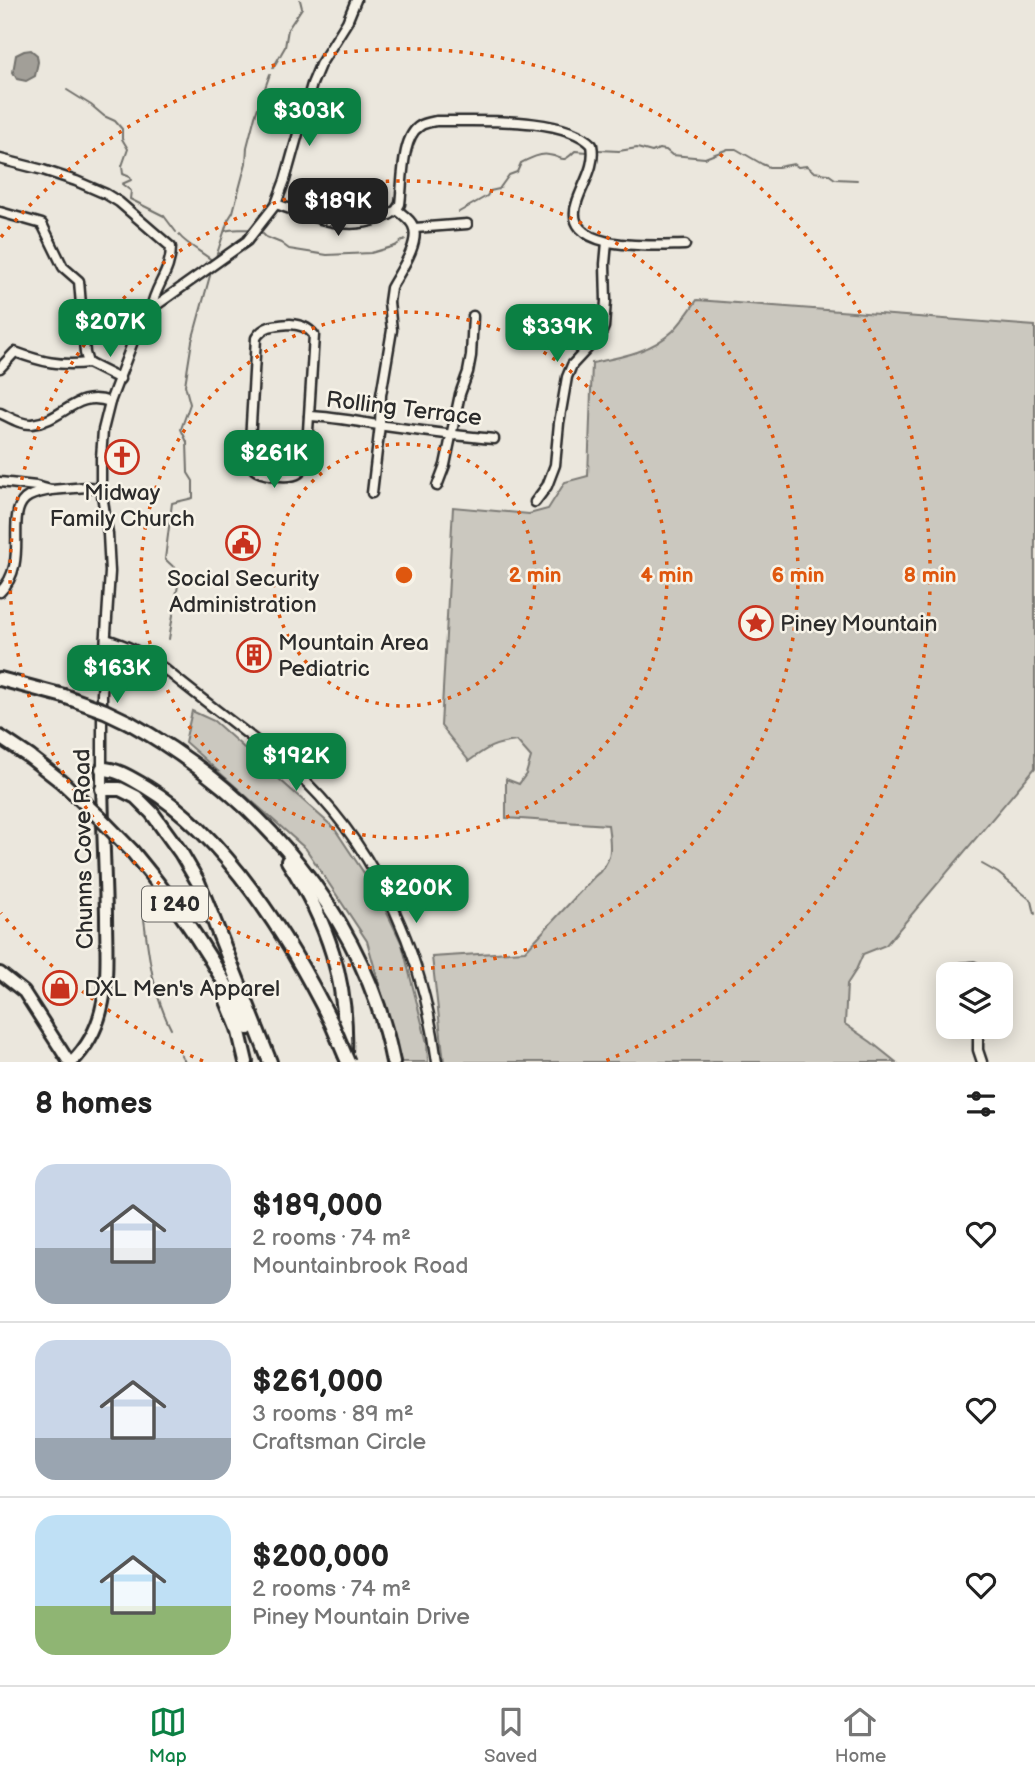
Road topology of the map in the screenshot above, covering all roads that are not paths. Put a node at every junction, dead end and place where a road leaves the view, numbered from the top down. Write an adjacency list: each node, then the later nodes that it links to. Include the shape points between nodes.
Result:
1 (356, 0): 3 (street, Chunns Cove Road, via 312,84)
2 (0, 159): 10 (street, via 106,194 171,247 169,268)
3 (276, 204): 4 (street, via 347,224 366,223); 10 (street, Chunns Cove Road, via 247,242)
4 (397, 210): 7 (street); 8 (street, via 408,140 421,124 545,124 592,145 592,162 575,219 584,231)
5 (0, 212): 12 (street, via 42,225 63,267 79,281)
6 (467, 224): 7 (street)
7 (415, 228): 18 (street, via 414,245 389,296 392,330)
8 (607, 242): 9 (street); 26 (street, via 604,327 567,377 555,465)
9 (685, 244)
10 (151, 309): 14 (street, Chunns Cove Road, via 135,336)
11 (473, 316): 19 (street, via 471,356)
12 (88, 363): 13 (street, via 50,364 15,352); 14 (street)
13 (0, 368)
14 (120, 379): 15 (street, Chunns Cove Road)
15 (110, 402): 16 (street, via 85,400 32,424); 23 (street, Chunns Cove Road, via 103,430)
16 (0, 413)
17 (309, 416): 17 (street, via 314,335 300,325 260,331 248,451 252,467 271,475 302,472); 18 (street, Rolling Terrace)
18 (380, 425): 19 (street, Rolling Terrace); 25 (street)
19 (452, 435): 20 (street, Rolling Terrace); 22 (street)
20 (494, 439)
21 (0, 482): 24 (street)
22 (437, 486)
23 (101, 488): 24 (street); 28 (street, Chunns Cove Road, via 110,572)
24 (51, 490): 27 (street, via 28,497 19,508 14,570)
25 (372, 493)
26 (536, 502)
27 (0, 592)
28 (106, 639): 31 (street, Chunns Cove Road); 43 (street, via 142,653 162,667 293,771 333,813 368,862 403,929 420,979)
29 (0, 679): 33 (highway, bridge, via 64,696 130,723 179,753)
30 (0, 737): 34 (highway, I 240, bridge, via 62,782 132,851 178,908)
31 (102, 769): 32 (main road, Chunns Cove Road); 41 (highway, bridge, via 153,792 193,824 236,872 302,967)
32 (102, 789): 37 (main road, Chunns Cove Road, via 104,998 88,1045); 40 (highway, via 120,789 136,797 181,853 198,882)
33 (250, 812): 41 (highway, via 293,870 327,933 342,993); 42 (highway, via 297,861 332,910 372,993)
34 (212, 962): 38 (highway); 39 (highway, I 240)
35 (0, 973): 37 (main road, via 23,992)
36 (978, 1039): 44 (street)
37 (71, 1062)
38 (246, 1062)
39 (264, 1062)
40 (270, 1062)
41 (346, 1062)
42 (393, 1062)
43 (437, 1062)
44 (982, 1062)

